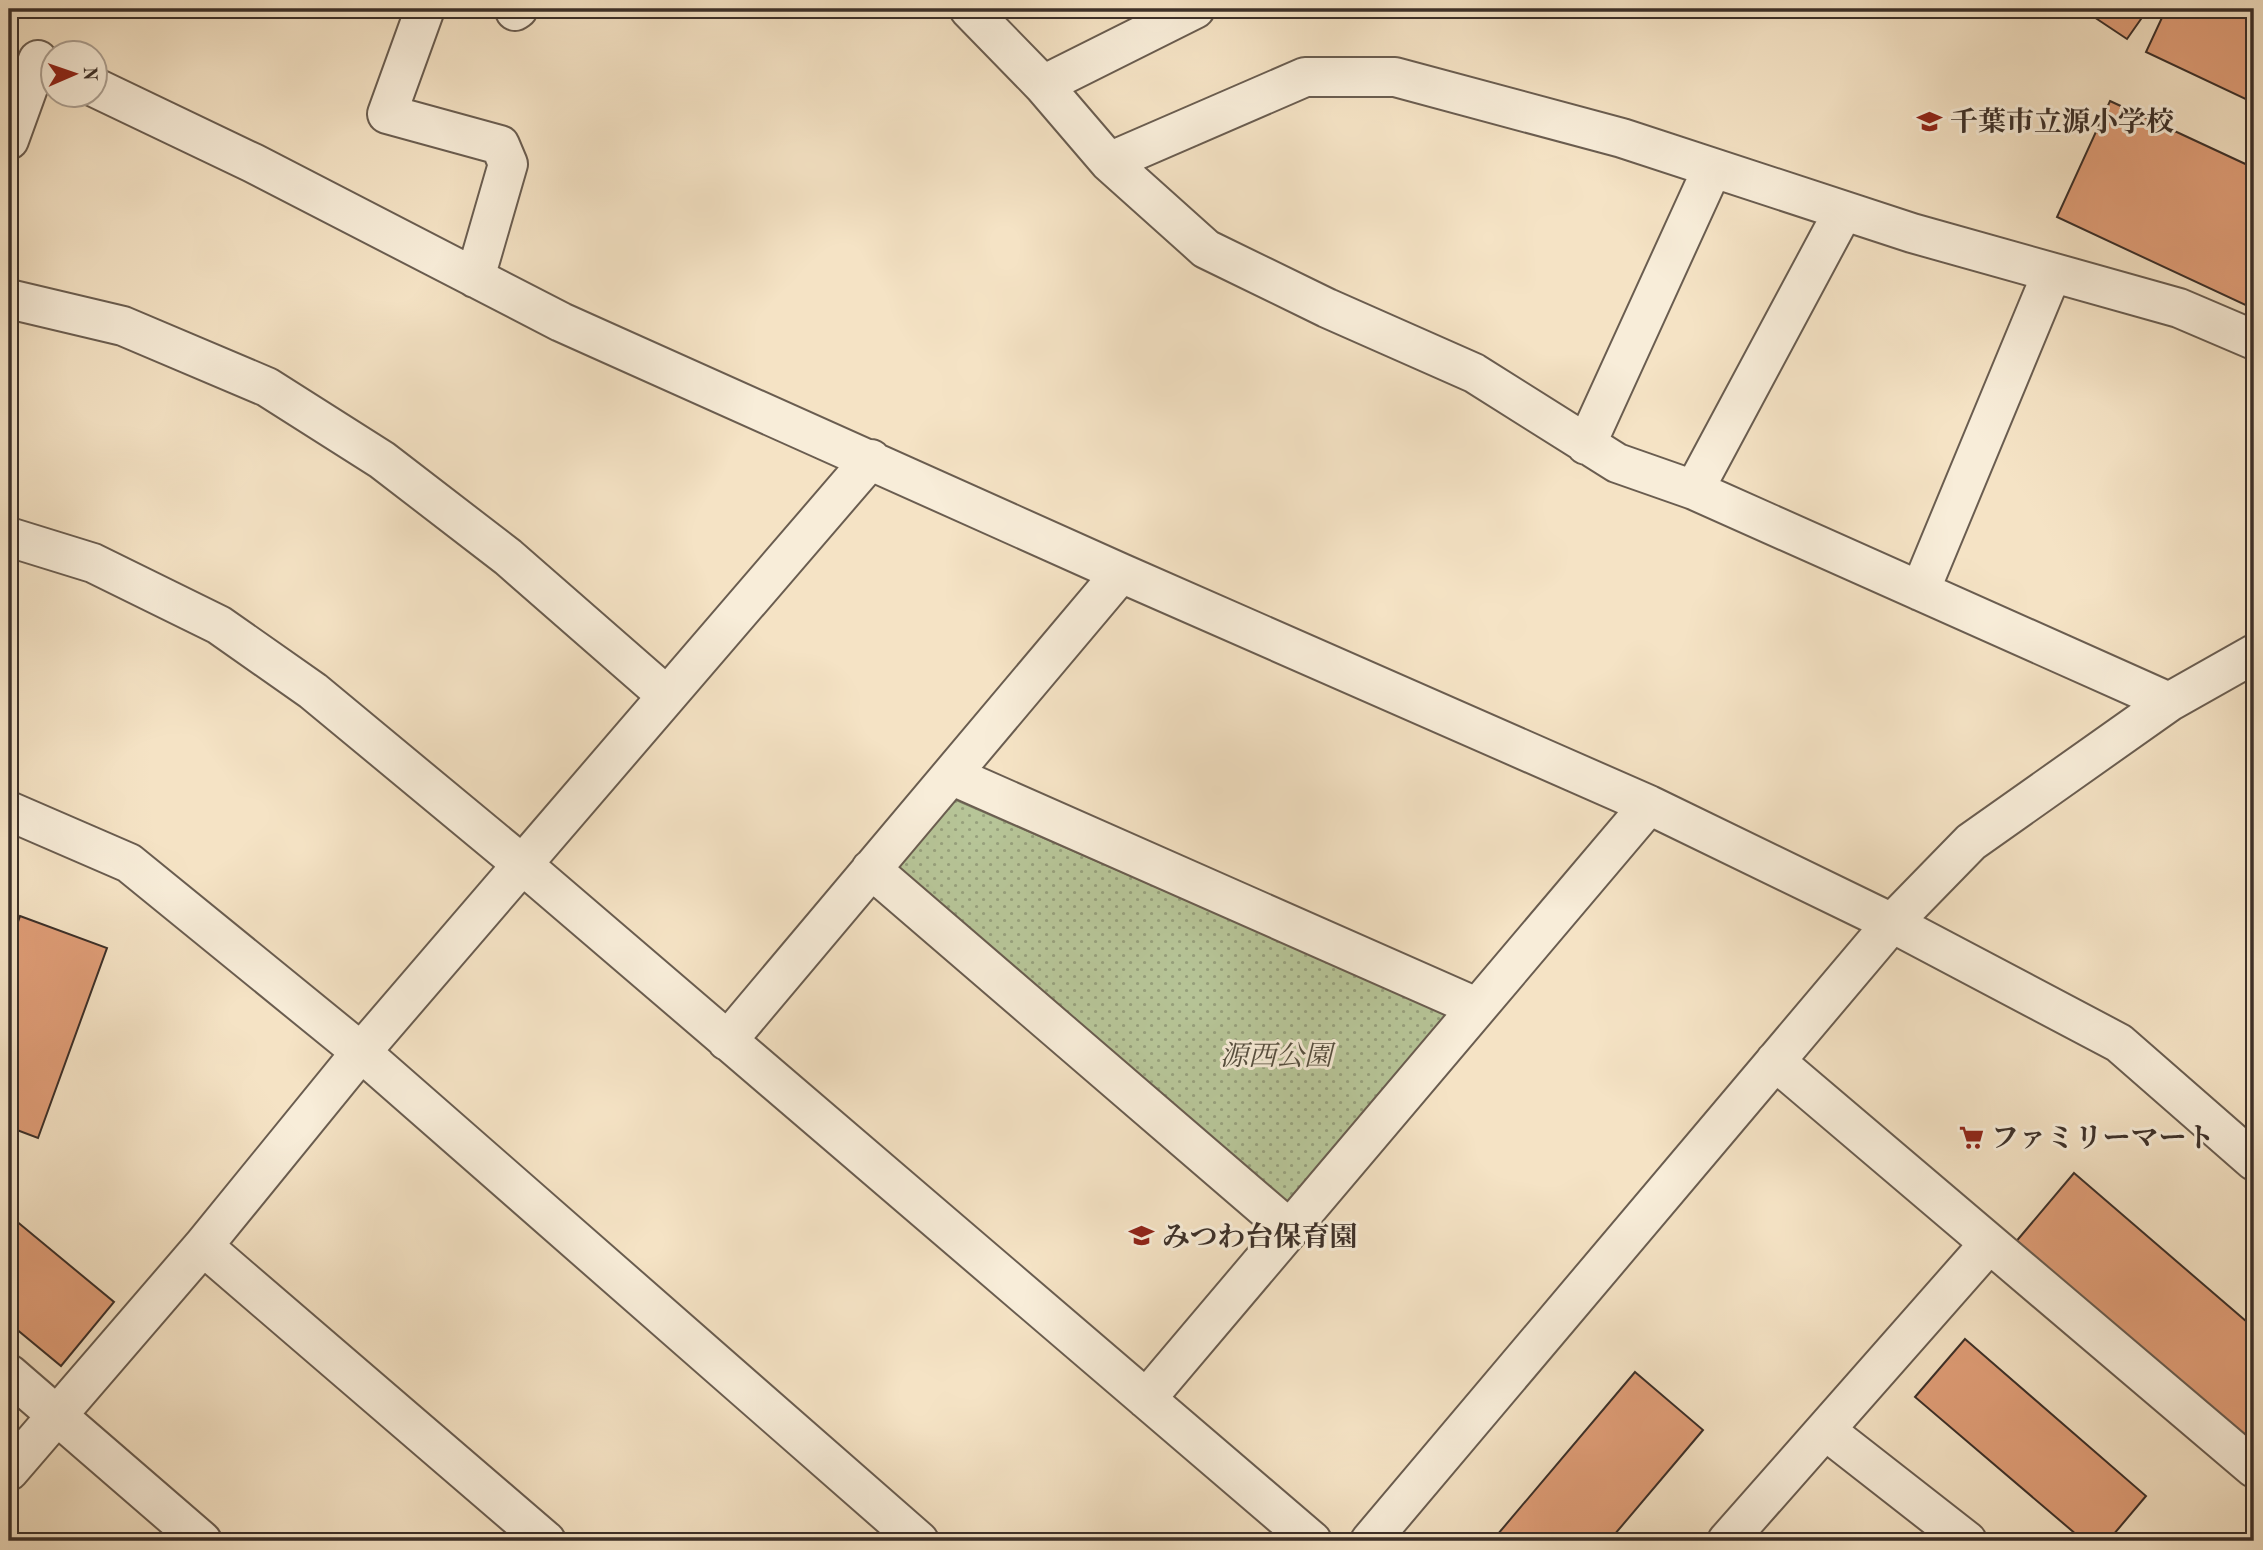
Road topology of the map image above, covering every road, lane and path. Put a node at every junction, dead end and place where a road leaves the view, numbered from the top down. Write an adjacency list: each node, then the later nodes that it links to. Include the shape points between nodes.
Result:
1 (425, 9): 12 (street, via 387,114 500,145 508,164)
2 (969, 9): 5 (street)
3 (1195, 9): 5 (street)
4 (33, 58): 7 (street)
5 (1043, 85): 8 (street)
6 (108, 94): 12 (street)
7 (9, 139)
8 (1109, 162): 9 (street, via 1305,77 1395,77 1622,138); 15 (street, via 1206,249 1474,373)
9 (1712, 169): 10 (street); 15 (street)
10 (1843, 212): 11 (street); 17 (street)
11 (2052, 273): 14 (street, via 2179,308); 20 (street)
12 (475, 278): 16 (street, via 561,322)
13 (9, 299): 22 (street, via 123,326 267,387 382,460 508,557)
14 (2254, 340)
15 (1586, 445): 17 (street, via 1617,463)
16 (871, 459): 19 (street); 22 (street)
17 (1694, 490): 20 (street)
18 (9, 537): 27 (street, via 93,563 219,625 313,691)
19 (1121, 573): 24 (street); 25 (street)
20 (1920, 591): 23 (street)
21 (2254, 654): 23 (street)
22 (667, 696): 27 (street)
23 (2169, 702): 29 (street, via 1971,842)
24 (951, 775): 28 (street); 30 (street)
25 (1649, 805): 29 (street); 30 (street)
26 (9, 811): 32 (street, via 129,863)
27 (523, 865): 31 (street); 32 (street)
28 (871, 869): 31 (street); 35 (street)
29 (1892, 923): 33 (street); 34 (street, via 2119,1043)
30 (1476, 1007): 35 (street)
31 (727, 1041): 39 (street)
32 (361, 1052): 37 (street); 46 (street)
33 (1775, 1061): 36 (street); 48 (street)
34 (2254, 1161)
35 (1289, 1228): 39 (street)
36 (1988, 1245): 41 (street); 42 (street)
37 (204, 1246): 40 (street); 45 (street)
38 (9, 1374): 40 (street)
39 (1146, 1399): 47 (street)
40 (57, 1415): 43 (street); 44 (street)
41 (1825, 1430): 49 (street); 50 (street)
42 (2254, 1468)
43 (9, 1471)
44 (202, 1541)
45 (546, 1541)
46 (919, 1541)
47 (1311, 1541)
48 (1370, 1541)
49 (1727, 1541)
50 (1968, 1541)

